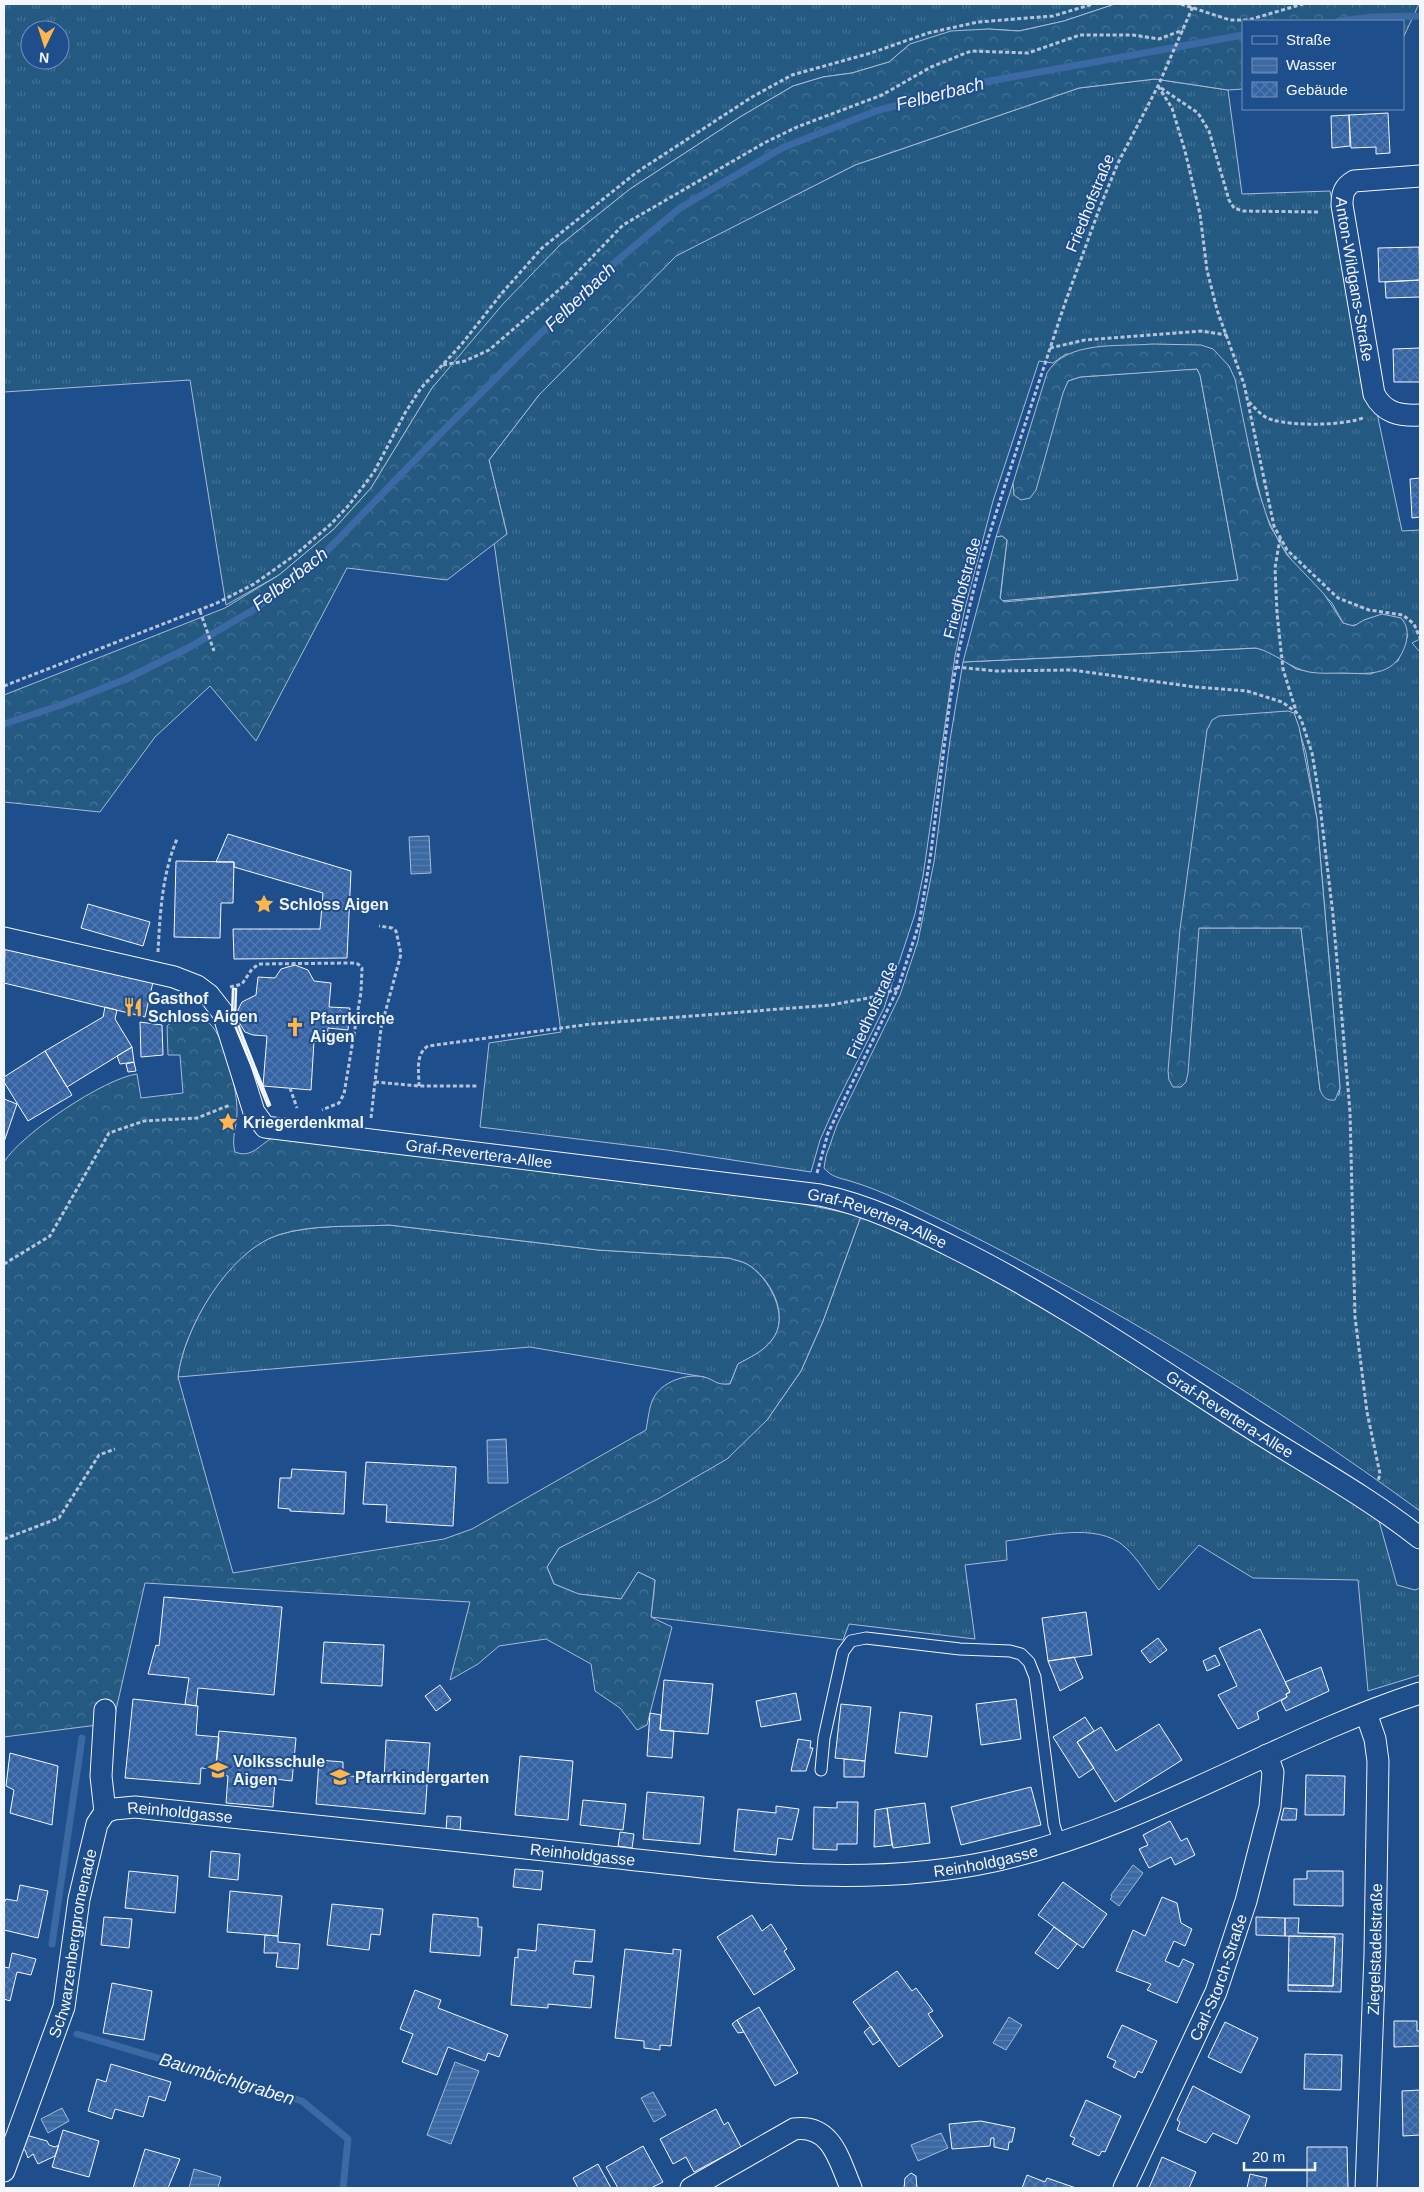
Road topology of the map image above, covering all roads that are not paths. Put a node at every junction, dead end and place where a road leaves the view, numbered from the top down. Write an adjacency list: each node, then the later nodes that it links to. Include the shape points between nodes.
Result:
1 (1420, 176): 2 (street, Anton-Wildgans-Straße, via 1354,181 1342,194 1374,394 1385,409 1395,414)
2 (1420, 415)
3 (4, 938): 4 (street, Graf-Revertera-Allee, via 157,973 197,986 209,994 223,1013 256,1118 265,1127 300,1126 368,1140 814,1195 862,1206 913,1227 1030,1288 1278,1446 1384,1509)
4 (1420, 1538)
5 (1420, 1692): 7 (street, Reinholdgasse)
6 (105, 1710): 10 (street, via 102,1776)
7 (1366, 1713): 8 (street, Reinholdgasse); 16 (street, Ziegelstadelstraße, via 1376,1739 1378,1761)
8 (1267, 1755): 11 (street, Reinholdgasse); 15 (street, Carl-Storch-Straße, via 1273,1772 1270,1807 1244,1909 1213,2000)
9 (821, 1770): 11 (lane, Reinholdgasse, via 824,1738 840,1663 845,1646 851,1641 866,1638 1021,1654 1035,1677 1054,1825)
10 (105, 1812): 11 (street, Reinholdgasse, via 135,1807 814,1876 932,1872); 12 (street, Schwarzenbergpromenade, via 97,1824 85,1869 64,2007)
11 (1060, 1844)
12 (4, 2171)
13 (691, 2188): 14 (street, via 794,2129 804,2128 830,2140)
14 (851, 2188)
15 (1124, 2188)
16 (1366, 2188)

